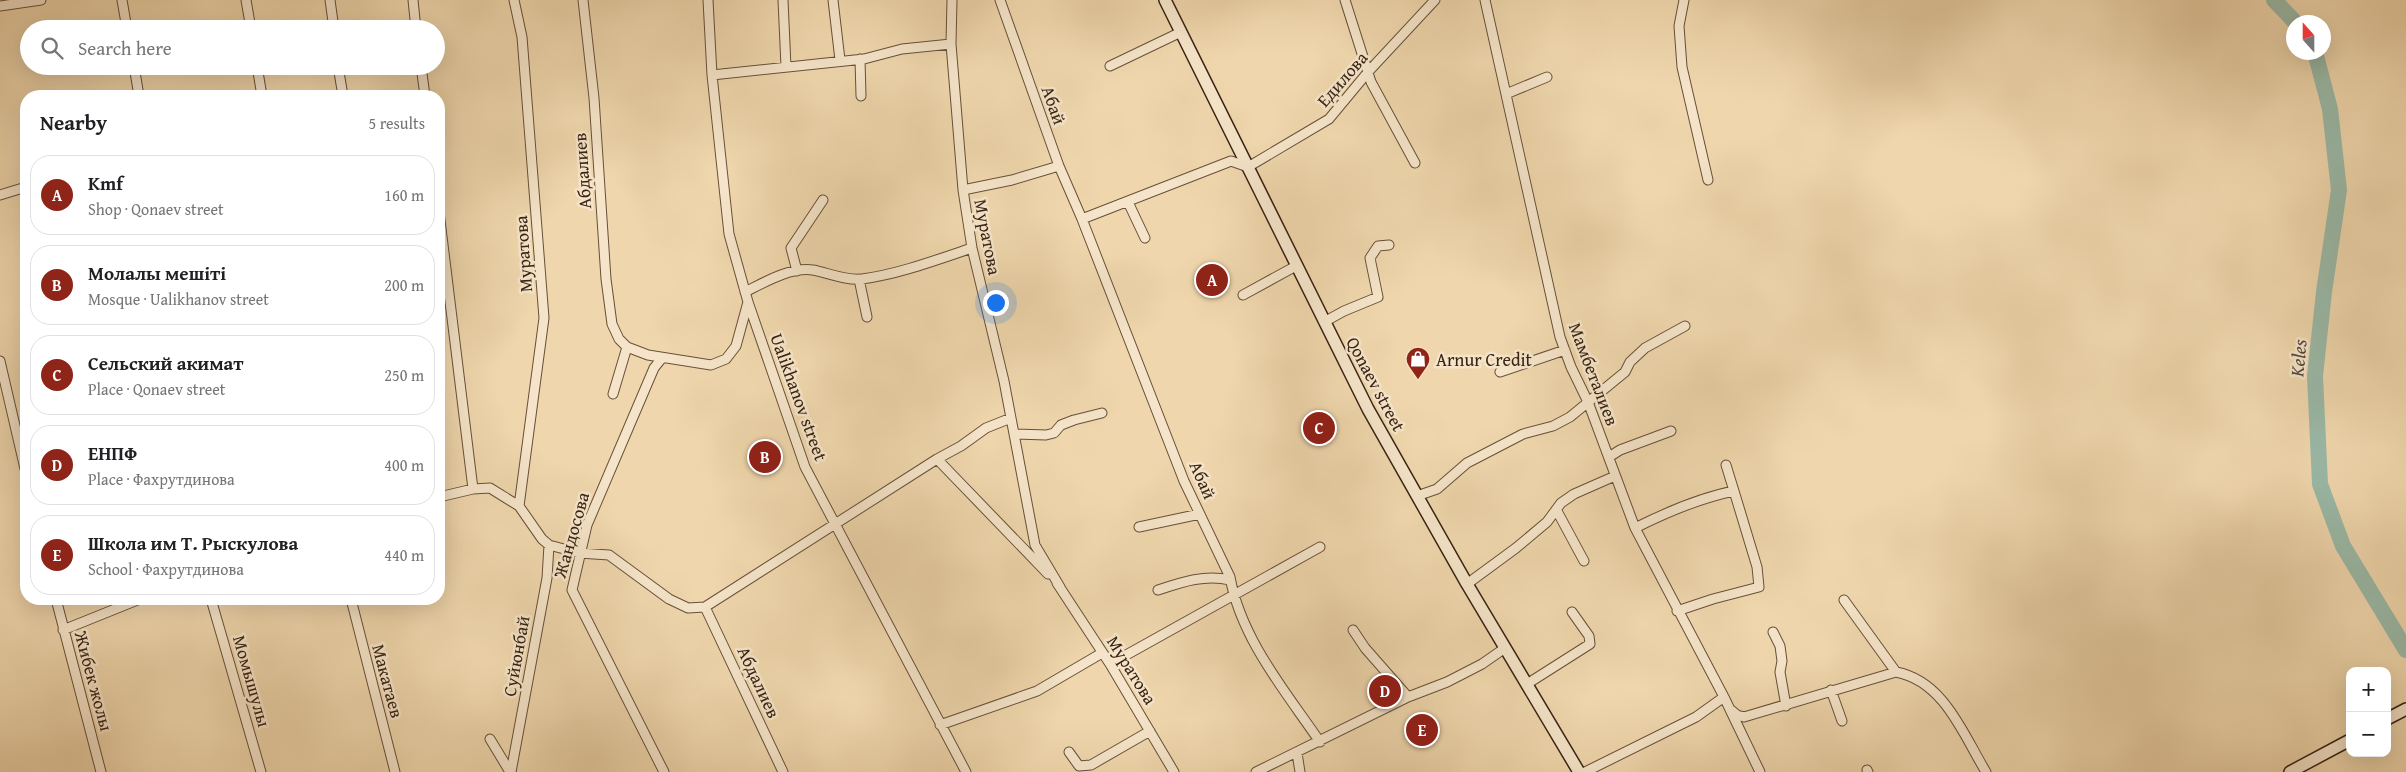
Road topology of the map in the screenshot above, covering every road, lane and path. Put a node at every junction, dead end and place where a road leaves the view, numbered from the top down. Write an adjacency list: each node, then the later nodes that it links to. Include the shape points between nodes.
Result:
1 (41, 0): 18 (street)
2 (122, 0): 19 (street)
3 (246, 0): 20 (street)
4 (330, 0): 21 (street)
5 (413, 0): 22 (street)
6 (514, 0): 85 (street, Муратова, via 522,37 544,318)
7 (583, 0): 65 (street, Абдалиев, via 594,98 606,279 612,324 619,339)
8 (708, 0): 34 (street, Ualikhanov street)
9 (783, 0): 27 (street)
10 (833, 0): 26 (street)
11 (952, 0): 24 (street, Муратова)
12 (1000, 0): 43 (street, Абай)
13 (1165, 0): 23 (main road, Qonaev street)
14 (1345, 0): 29 (street)
15 (1435, 0): 29 (street, Едилова)
16 (1485, 0): 40 (street, Мамбеталиев)
17 (1684, 0): 45 (street, via 1679,26 1682,67)
18 (0, 6)
19 (125, 20)
20 (249, 20)
21 (333, 20)
22 (415, 20)
23 (1180, 32): 28 (street); 44 (main road, Qonaev street)
24 (950, 44): 25 (street, via 902,49); 47 (street, Муратова)
25 (860, 59): 26 (street); 41 (street)
26 (840, 60): 27 (street)
27 (786, 66): 34 (street)
28 (1110, 66)
29 (1368, 72): 42 (street); 44 (street, Едилова, via 1329,119)
30 (136, 75): 36 (street)
31 (258, 75): 37 (street)
32 (340, 75): 38 (street)
33 (422, 75): 39 (street)
34 (712, 75): 59 (street, Ualikhanov street, via 729,234)
35 (1546, 77): 40 (street)
36 (138, 90)
37 (261, 90)
38 (342, 90)
39 (424, 90)
40 (1506, 94): 66 (street, Мамбеталиев)
41 (861, 96)
42 (1415, 163)
43 (1059, 166): 47 (street); 51 (street, Абай)
44 (1248, 167): 50 (street, via 1231,161); 56 (main road, Qonaev street)
45 (1708, 180)
46 (20, 189): 48 (street)
47 (963, 190): 54 (street, Муратова)
48 (0, 194)
49 (823, 200): 57 (street, via 791,248)
50 (1128, 202): 51 (street); 52 (street)
51 (1082, 219): 87 (street, Абай, via 1184,481)
52 (1144, 238)
53 (1389, 246): 63 (street, via 1378,246 1370,258 1378,297)
54 (972, 248): 58 (street, via 917,266); 73 (street, Муратова)
55 (445, 261): 81 (street)
56 (1296, 266): 60 (street); 63 (main road, Qonaev street)
57 (797, 271): 58 (street, via 810,270); 59 (street, via 780,275)
58 (859, 279): 62 (street)
59 (745, 292): 61 (street, Ualikhanov street)
60 (1243, 295)
61 (748, 302): 67 (street, via 736,346 726,359 711,365); 88 (street, Ualikhanov street, via 805,467)
62 (867, 317)
63 (1324, 322): 84 (main road, Qonaev street, via 1368,410)
64 (1685, 326): 71 (street, via 1645,348 1630,362 1625,372)
65 (628, 347): 67 (street); 70 (street)
66 (1565, 350): 69 (street); 71 (street, Мамбеталиев)
67 (662, 358): 93 (street, Жандосова, via 654,368 602,487)
68 (0, 361): 76 (street)
69 (1500, 372)
70 (613, 394)
71 (1588, 402): 77 (street, Мамбеталиев); 84 (street, via 1553,426 1523,434 1467,463 1437,489)
72 (1102, 413): 75 (street, via 1061,425 1054,433 1046,435)
73 (1011, 418): 75 (street, Муратова); 78 (street, via 986,428)
74 (1671, 431): 77 (street)
75 (1014, 434): 97 (street, Муратова, via 1035,545)
76 (20, 447)
77 (1609, 457): 80 (street, Мамбеталиев)
78 (937, 459): 88 (street); 97 (street, Муратова)
79 (1726, 465): 82 (street)
80 (1615, 476): 86 (street, via 1574,494 1561,503); 90 (street, Мамбеталиев)
81 (473, 489): 83 (street); 85 (street, via 490,488)
82 (1734, 491): 90 (street, via 1680,507); 106 (street, via 1757,567 1759,587 1713,598)
83 (445, 496)
84 (1417, 496): 96 (main road, Qonaev street)
85 (519, 506): 91 (street)
86 (1557, 511): 94 (street); 96 (street, via 1516,548)
87 (1200, 514): 89 (street); 95 (street, Абай)
88 (835, 523): 105 (street); 124 (street, Ualikhanov street)
89 (1139, 526)
90 (1635, 528): 106 (street, Мамбеталиев)
91 (549, 545): 93 (street); 134 (street, Суйюнбай, via 547,578)
92 (1320, 547): 99 (street)
93 (579, 553): 105 (street, via 610,555 668,599 688,608); 135 (street, Жандосова, via 572,590)
94 (1584, 561)
95 (1230, 580): 98 (street, via 1218,577 1189,580); 99 (street, Абай)
96 (1466, 584): 111 (main road, Qonaev street)
97 (1060, 587): 112 (street, Муратова)
98 (1158, 590)
99 (1233, 594): 113 (street); 127 (street, Абай, via 1258,651)
100 (1844, 600): 114 (street)
101 (57, 605): 108 (street, Жибек жолы)
102 (125, 605): 108 (street)
103 (213, 605): 132 (street, Момышулы)
104 (353, 605): 133 (street, Макатаев)
105 (704, 607): 136 (street, Абдалиев)
106 (1678, 611): 118 (street, Мамбеталиев)
107 (1572, 612): 115 (street, via 1589,636 1590,644)
108 (63, 630): 131 (street, Жибек жолы)
109 (1353, 630): 117 (street)
110 (1773, 632): 119 (street, via 1780,646 1780,672)
111 (1505, 648): 115 (main road, Qonaev street); 117 (street, via 1447,682)
112 (1102, 653): 113 (street, Муратова); 124 (street, via 1037,691)
113 (1110, 664): 125 (street, Муратова)
114 (1896, 672): 116 (street); 144 (street, via 1928,685 1943,700)
115 (1527, 684): 141 (main road, Qonaev street)
116 (1831, 690): 119 (street); 123 (street)
117 (1408, 696): 127 (street)
118 (1724, 697): 120 (street, Мамбеталиев); 142 (street, via 1696,716)
119 (1786, 706): 120 (street, via 1744,717)
120 (1729, 708): 143 (street, Мамбеталиев)
121 (2406, 709): 122 (main road)
122 (2391, 718)
123 (1842, 721)
124 (940, 725): 137 (street, Ualikhanov street)
125 (1150, 731): 129 (street, via 1091,765 1079,766); 138 (street, Муратова)
126 (490, 739): 134 (street)
127 (1320, 742): 130 (street)
128 (2346, 742): 145 (main road)
129 (1069, 752)
130 (1297, 753): 139 (street); 140 (street)
131 (101, 772)
132 (261, 772)
133 (395, 772)
134 (510, 772)
135 (664, 772)
136 (783, 772)
137 (966, 772)
138 (1174, 772)
139 (1256, 772)
140 (1300, 772)
141 (1579, 772)
142 (1585, 772)
143 (1760, 772)
144 (1986, 772)
145 (2290, 772)

